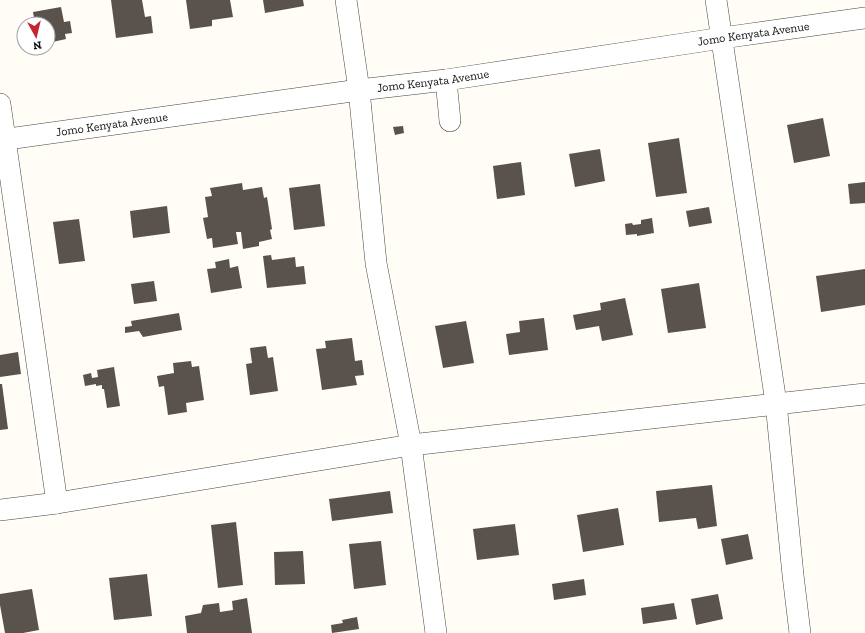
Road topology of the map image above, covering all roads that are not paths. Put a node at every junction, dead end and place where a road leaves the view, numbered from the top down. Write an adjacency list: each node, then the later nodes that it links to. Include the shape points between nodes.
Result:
1 (346, 0): 6 (street)
2 (716, 0): 4 (street)
3 (865, 18): 4 (street, Jomo Kenyata Avenue)
4 (722, 38): 5 (street, Jomo Kenyata Avenue); 11 (street)
5 (446, 80): 6 (street, Jomo Kenyata Avenue); 8 (street)
6 (359, 90): 9 (street, Jomo Kenyata Avenue); 12 (street, via 376,263)
7 (0, 104): 9 (street)
8 (450, 121)
9 (2, 139): 13 (street)
10 (865, 394): 11 (street)
11 (776, 403): 12 (street); 16 (street)
12 (411, 445): 13 (street); 15 (street)
13 (57, 502): 14 (street)
14 (0, 510)
15 (436, 633)
16 (800, 633)

